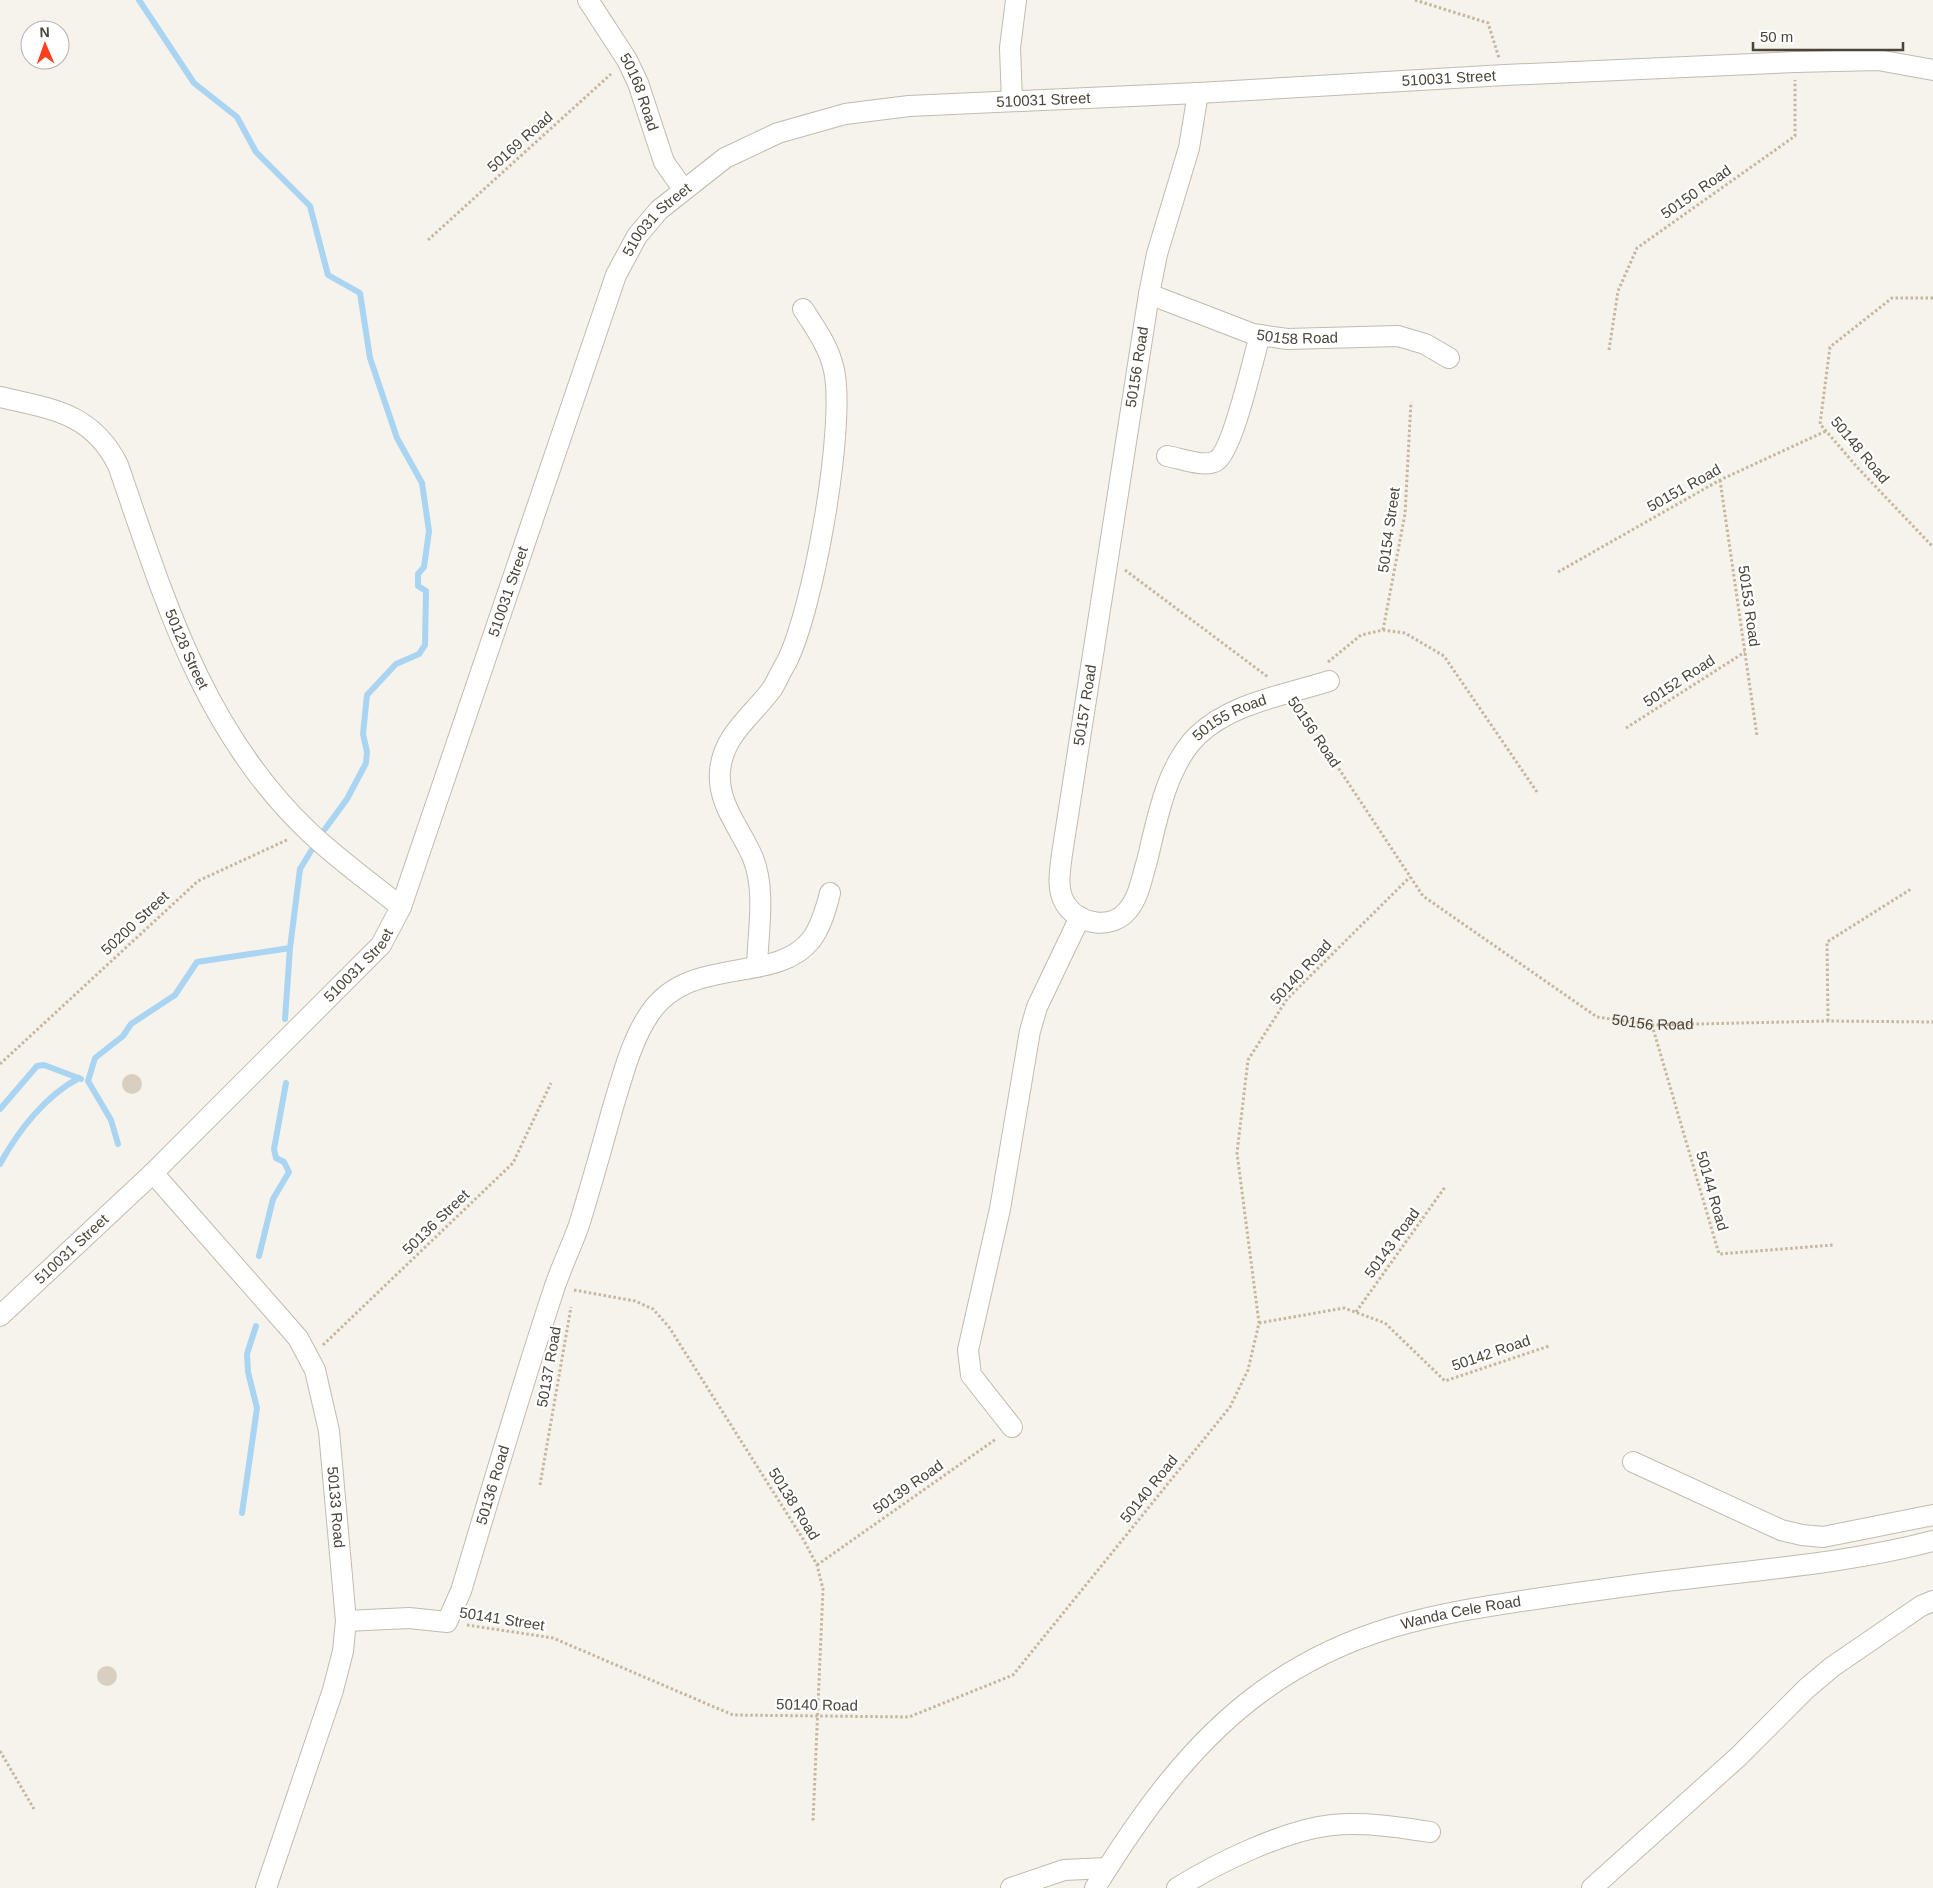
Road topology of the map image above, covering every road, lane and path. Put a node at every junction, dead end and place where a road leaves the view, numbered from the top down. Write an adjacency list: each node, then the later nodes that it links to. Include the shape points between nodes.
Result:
1 (588, 0): 4 (street, 50168 Road)
2 (1016, 0): 9 (street, via 1010,48)
3 (1415, 0): 7 (path, via 1488,23)
4 (627, 60): 10 (street, 50168 Road, via 664,162); 11 (path, 50169 Road)
5 (1795, 62): 6 (street, 510031 Street, via 1878,60); 7 (street, 510031 Street); 16 (path, 50150 Road, via 1795,136 1637,248 1618,291)
6 (1933, 70)
7 (1505, 75): 8 (street, 510031 Street)
8 (1198, 94): 9 (street, 510031 Street); 12 (street, 50156 Road, via 1188,148 1157,254)
9 (1012, 101): 10 (street, 510031 Street, via 908,106 845,114 778,133 726,158)
10 (683, 189): 37 (street, 510031 Street, via 637,236 616,275)
11 (428, 240)
12 (1149, 294): 15 (street, 50158 Road); 24 (street, 50156 Road)
13 (1933, 298): 20 (path, 50148 Road, via 1892,298 1830,348 1820,424)
14 (803, 309): 39 (street, via 828,350 836,388 835,440 823,522 810,590 794,647 772,689 735,731 724,750 720,769 724,802 753,857 758,874)
15 (1260, 335): 17 (street, 50158 Road, via 1287,339 1398,336 1425,344); 21 (street, via 1222,456 1215,462 1206,463)
16 (1609, 350)
17 (1449, 358)
18 (2, 402): 33 (street, 50128 Street, via 49,408 69,415 98,434 109,446 184,649 229,734 260,779)
19 (1411, 402): 26 (path, 50154 Street, via 1405,514)
20 (1826, 431): 22 (path, 50151 Road); 23 (path, 50148 Road)
21 (1167, 456)
22 (1720, 480): 25 (path, 50151 Road); 27 (path, 50153 Road)
23 (1933, 546)
24 (1108, 557): 29 (path, 50156 Road); 38 (street, 50157 Road, via 1059,886 1070,911)
25 (1558, 572)
26 (1383, 630): 28 (path, via 1361,635); 32 (path, via 1405,633 1444,656)
27 (1745, 652): 30 (path, 50152 Road); 31 (path, 50153 Road)
28 (1327, 673): 29 (street, 50155 Road)
29 (1290, 693): 34 (path, 50156 Road); 38 (street, 50155 Road, via 1230,714 1197,736 1179,760 1169,783 1142,879 1128,910 1117,920 1099,924)
30 (1626, 728)
31 (1756, 736)
32 (1537, 792)
33 (307, 831): 37 (street, 50128 Street); 43 (path, 50200 Street, via 198,881)
34 (1410, 877): 42 (path, 50156 Road, via 1423,896 1596,1017); 52 (path, 50140 Road, via 1287,999 1248,1060 1237,1153)
35 (1910, 890): 40 (path, via 1828,942)
36 (830, 893): 39 (street, 50136 Road, via 812,940 788,958)
37 (401, 907): 45 (street, 510031 Street, via 381,945)
38 (1080, 917): 55 (street, via 1037,1006 1030,1031 1000,1209 968,1350 971,1374)
39 (757, 967): 48 (street, 50136 Road, via 695,980 666,997 652,1011 626,1064)
40 (1828, 1021): 41 (path, 50156 Road); 42 (path, 50156 Road)
41 (1933, 1022)
42 (1652, 1025): 47 (path, 50144 Road, via 1719,1254)
43 (0, 1064)
44 (551, 1083): 54 (path, 50136 Street, via 513,1163)
45 (154, 1173): 51 (street, 510031 Street); 54 (street, 50133 Road, via 286,1322)
46 (1445, 1187): 50 (path, 50143 Road)
47 (1832, 1245)
48 (569, 1252): 49 (path, 50137 Road); 63 (street, 50136 Road, via 553,1291 461,1591)
49 (574, 1290): 57 (path, 50137 Road); 60 (path, 50138 Road, via 635,1301 653,1309 674,1336)
50 (1356, 1312): 52 (path, 50142 Road, via 1344,1308); 53 (path, 50142 Road, via 1386,1323 1445,1381)
51 (0, 1316)
52 (1259, 1323): 65 (path, 50140 Road, via 1248,1370 1230,1407 1013,1675 909,1717)
53 (1549, 1346)
54 (310, 1358): 62 (street, 50133 Road, via 322,1394 329,1431)
55 (1012, 1427): 60 (path, 50139 Road)
56 (1633, 1462): 58 (street, via 1781,1530 1802,1535 1845,1534)
57 (540, 1485)
58 (1933, 1515)
59 (1933, 1541): 70 (street, Wanda Cele Road, via 1812,1565 1579,1592 1446,1612 1384,1628 1343,1644 1293,1671 1222,1723 1178,1770)
60 (817, 1565): 65 (path, 50138 Road, via 823,1589)
61 (1933, 1600): 75 (street, via 1832,1668 1808,1688 1738,1757)
62 (346, 1621): 63 (street, via 409,1618); 71 (street, 50133 Road, via 343,1651 333,1690)
63 (447, 1622): 64 (path, 50141 Street)
64 (553, 1638): 65 (path, 50140 Road, via 733,1715)
65 (818, 1716): 68 (path, 50138 Road)
66 (0, 1752): 67 (path)
67 (34, 1808)
68 (813, 1821)
69 (1430, 1832): 74 (street, via 1364,1824 1303,1831 1225,1862)
70 (1107, 1868): 72 (street, via 1064,1870); 73 (street, Wanda Cele Road)
71 (266, 1888)
72 (1011, 1888)
73 (1095, 1888)
74 (1177, 1888)
75 (1592, 1888)

